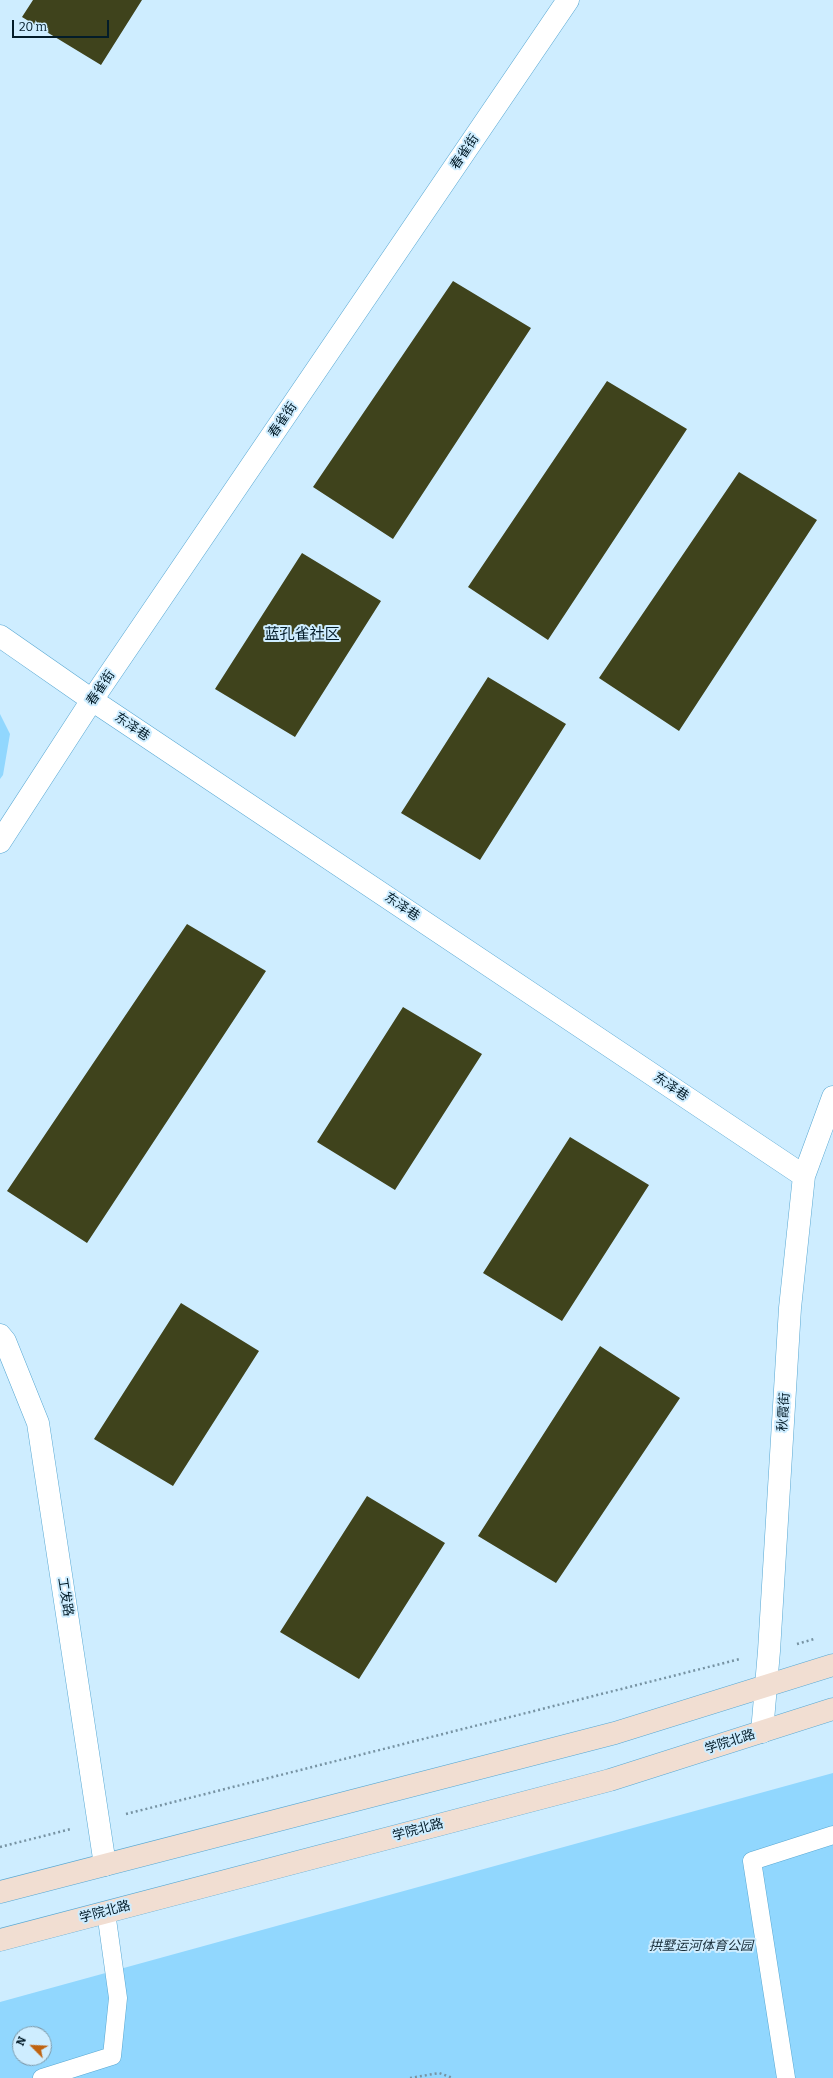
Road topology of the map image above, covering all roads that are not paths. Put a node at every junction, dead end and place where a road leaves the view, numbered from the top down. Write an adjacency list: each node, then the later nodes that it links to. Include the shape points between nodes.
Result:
1 (568, 0): 3 (street, 春雀街)
2 (0, 636): 3 (street, 东泽巷)
3 (92, 700): 4 (street, 春雀街); 6 (street, 东泽巷)
4 (0, 842)
5 (833, 1097): 6 (street, 秋霞街)
6 (804, 1176): 9 (street, 秋霞街, via 790,1308)
7 (0, 1335): 13 (street, 工发路, via 5,1341 38,1424)
8 (833, 1664): 9 (main road)
9 (767, 1685): 11 (street, 秋霞街); 13 (main road, via 615,1733)
10 (833, 1709): 11 (main road, 学院北路)
11 (762, 1732): 15 (main road, 学院北路, via 610,1780)
12 (833, 1834): 18 (lane, via 752,1861)
13 (105, 1865): 14 (main road)
14 (0, 1892)
15 (106, 1912): 16 (main road, 学院北路); 17 (lane, via 118,1998 112,2056)
16 (0, 1940)
17 (42, 2078)
18 (786, 2078)

